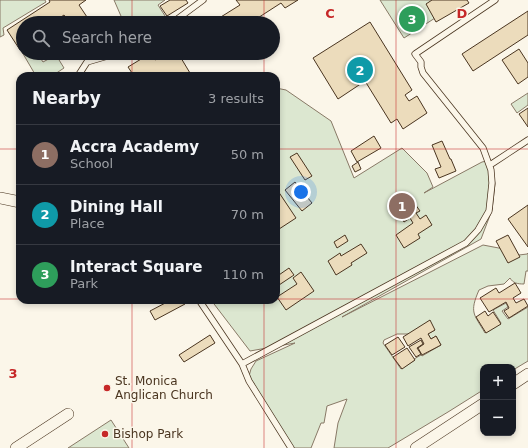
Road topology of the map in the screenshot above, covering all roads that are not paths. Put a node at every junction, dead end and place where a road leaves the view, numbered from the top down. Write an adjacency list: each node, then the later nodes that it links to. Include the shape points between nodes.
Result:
1 (203, 0): 3 (lane)
2 (495, 0): 7 (lane, via 416,54 423,73 483,148)
3 (181, 16)
4 (94, 60): 5 (lane, via 87,62)
5 (81, 72)
6 (528, 140): 7 (lane)
7 (490, 165): 11 (lane, via 492,183 489,211 478,230 466,243)
8 (0, 198): 9 (street)
9 (16, 201)
10 (202, 304): 11 (lane)
11 (242, 364): 17 (lane, via 249,381)
12 (528, 374): 13 (street)
13 (516, 382)
14 (480, 406): 18 (street)
15 (68, 414): 16 (street)
16 (16, 448)
17 (291, 448)
18 (416, 448)

